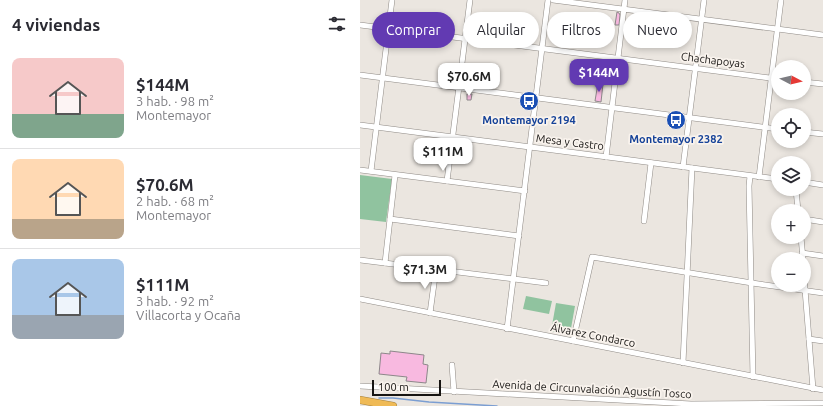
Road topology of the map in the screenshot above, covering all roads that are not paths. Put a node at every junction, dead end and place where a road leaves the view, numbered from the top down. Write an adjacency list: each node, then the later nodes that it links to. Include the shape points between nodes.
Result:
1 (392, 0): 9 (street)
2 (470, 0): 10 (street)
3 (548, 0): 19 (street)
4 (553, 0): 8 (street)
5 (625, 0): 8 (street)
6 (704, 0): 11 (street)
7 (781, 0): 14 (street)
8 (624, 9): 11 (street); 20 (street)
9 (390, 12)
10 (468, 12)
11 (701, 19): 14 (street); 22 (street)
12 (360, 25): 13 (street, Chachapoyas)
13 (372, 26)
14 (778, 29): 15 (street); 21 (street)
15 (823, 35)
16 (386, 48): 24 (street)
17 (464, 48): 29 (street)
18 (539, 48): 19 (street, Chachapoyas)
19 (542, 48): 20 (street, Chachapoyas); 30 (street)
20 (618, 58): 22 (street, Chachapoyas); 31 (street)
21 (774, 60)
22 (695, 68): 25 (street, Chachapoyas); 32 (street)
23 (360, 75): 24 (street)
24 (382, 78): 29 (street); 35 (street)
25 (771, 78)
26 (811, 83): 27 (street)
27 (823, 84)
28 (771, 85): 34 (street)
29 (459, 88): 30 (street); 39 (street)
30 (536, 98): 31 (street); 40 (street)
31 (612, 108): 32 (street); 41 (street)
32 (689, 117): 34 (street); 43 (street)
33 (360, 125): 35 (street, Mesa y Castro)
34 (765, 127): 36 (street); 49 (street)
35 (376, 128): 39 (street, Mesa y Castro); 46 (street)
36 (771, 128)
37 (811, 133): 38 (street)
38 (823, 134)
39 (453, 138): 40 (street, Mesa y Castro); 51 (street)
40 (530, 147): 41 (street, Mesa y Castro); 54 (street)
41 (606, 157): 42 (street, Mesa y Castro)
42 (651, 163): 43 (street, Mesa y Castro); 57 (street)
43 (682, 167): 44 (street, Mesa y Castro)
44 (692, 168): 48 (street, Mesa y Castro); 65 (street)
45 (360, 170): 46 (street)
46 (371, 172): 47 (street)
47 (395, 175): 51 (street); 55 (street)
48 (750, 176): 49 (street, Mesa y Castro); 68 (street)
49 (759, 177): 50 (street, Mesa y Castro)
50 (771, 178)
51 (447, 181): 54 (street)
52 (811, 183): 53 (street)
53 (823, 185)
54 (525, 191): 59 (street)
55 (390, 219): 59 (street); 63 (street)
56 (811, 220): 58 (street)
57 (644, 221)
58 (823, 222)
59 (518, 236): 66 (street)
60 (811, 254): 61 (street)
61 (823, 256)
62 (360, 260): 63 (street)
63 (385, 263): 64 (street)
64 (436, 269): 66 (street); 74 (street)
65 (687, 272): 68 (street); 77 (street, via 592,257); 79 (street)
66 (513, 278): 67 (street); 75 (street)
67 (546, 283)
68 (752, 283): 69 (street); 81 (street)
69 (771, 286)
70 (811, 291): 72 (street)
71 (805, 292): 76 (street)
72 (823, 292)
73 (360, 299): 74 (street, Álvarez Condarco)
74 (430, 313): 75 (street, Álvarez Condarco)
75 (508, 329): 77 (street, Álvarez Condarco)
76 (809, 339): 78 (street); 83 (street)
77 (573, 341): 79 (street, Álvarez Condarco)
78 (823, 341)
79 (683, 363): 81 (street, Álvarez Condarco)
80 (452, 365): 85 (street)
81 (753, 377): 83 (street, Álvarez Condarco)
82 (360, 386): 85 (street, Avenida de Circunvalación Agustín Tosco)
83 (813, 389): 84 (street, Álvarez Condarco)
84 (823, 390)
85 (454, 392): 87 (street, Avenida de Circunvalación Agustín Tosco, via 690,404)
86 (360, 400): 88 (highway)
87 (823, 403)
88 (393, 406)

